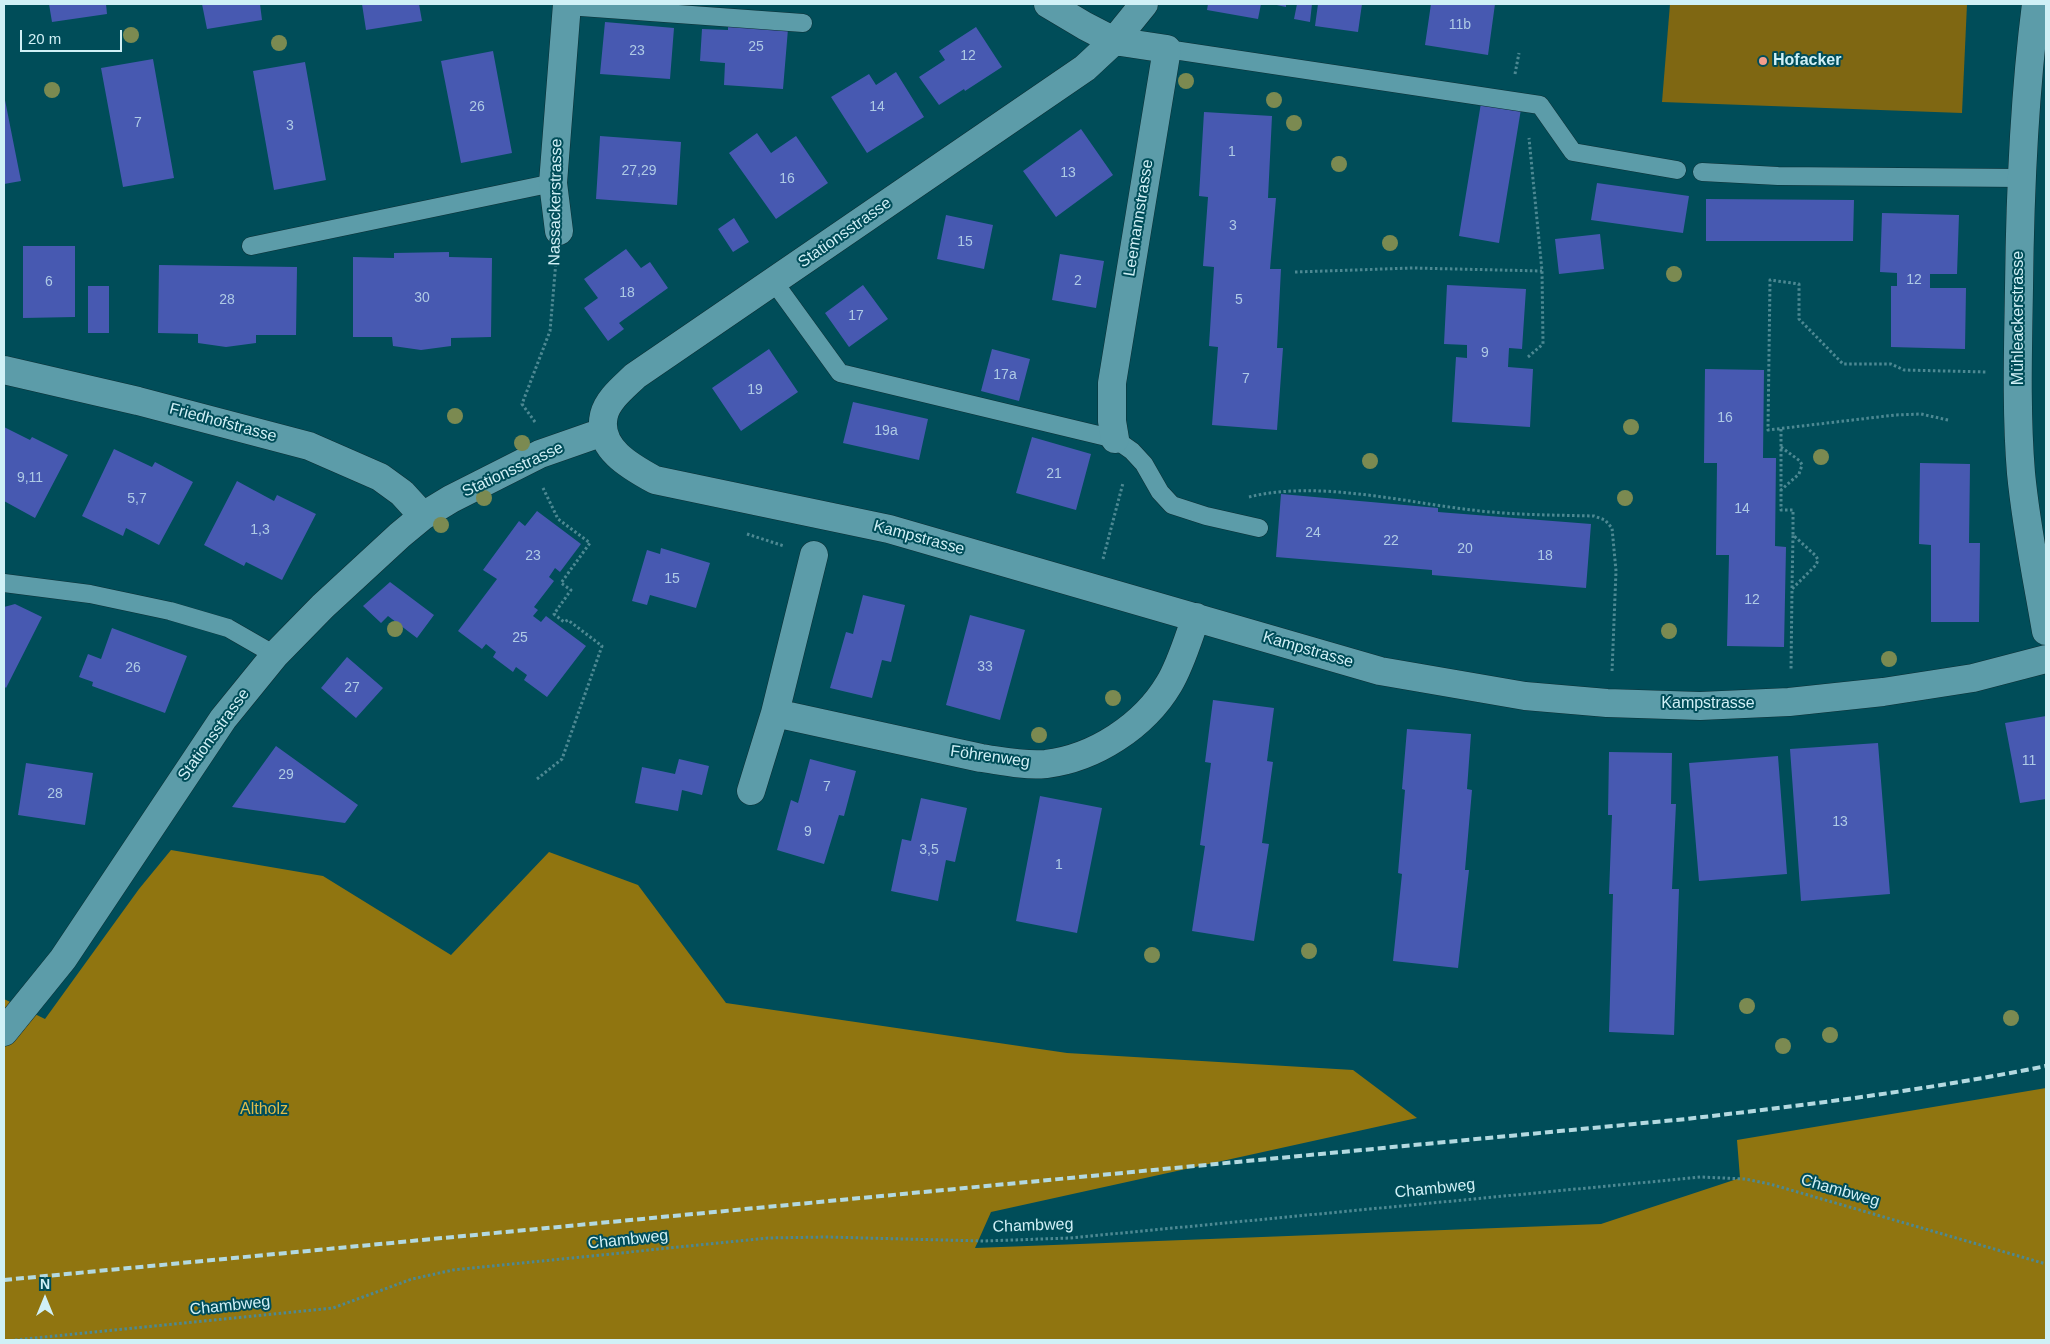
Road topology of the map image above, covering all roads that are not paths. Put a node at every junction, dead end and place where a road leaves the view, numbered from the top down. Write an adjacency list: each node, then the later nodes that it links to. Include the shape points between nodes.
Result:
1 (1048, 4): 6 (street)
2 (1144, 4): 6 (street, Stationsstrasse)
3 (2036, 4): 10 (street, Mühleackerstrasse, via 2025,96)
4 (567, 5): 5 (lane); 11 (street, Nassackerstrasse)
5 (803, 23)
6 (1114, 41): 7 (street); 14 (street, Stationsstrasse, via 1085,68)
7 (1166, 49): 8 (lane, via 1540,105 1573,152); 17 (street, Leemannstrasse, via 1112,383)
8 (1678, 170)
9 (1702, 172): 10 (lane, via 1778,176)
10 (2021, 178): 23 (street, Mühleackerstrasse, via 2018,350 2022,473)
11 (553, 183): 12 (street, Nassackerstrasse); 13 (lane)
12 (559, 231)
13 (251, 246)
14 (774, 282): 16 (street, Stationsstrasse, via 635,376 609,404 604,415); 17 (lane, via 840,373)
15 (4, 370): 18 (street, Friedhofstrasse, via 309,446 380,477 402,493)
16 (604, 432): 18 (street, Stationsstrasse, via 540,454); 22 (street, Kampstrasse, via 620,458 655,480 889,529)
17 (1115, 439): 19 (lane, via 1144,464 1160,492 1172,505)
18 (423, 516): 24 (street, Stationsstrasse, via 323,606)
19 (1259, 528)
20 (814, 555): 26 (street)
21 (4, 583): 24 (lane, via 90,594 170,611 228,628)
22 (1196, 617): 25 (street, Kampstrasse, via 1380,671 1525,696 1607,703 1700,706 1789,702 1973,678); 26 (street, Föhrenweg, via 1170,683 1137,723 1112,741 1046,764 981,758)
23 (2046, 631)
24 (275, 655): 28 (street, Stationsstrasse, via 223,719 63,959)
25 (2046, 659)
26 (775, 713): 27 (street)
27 (751, 791)
28 (4, 1032)

